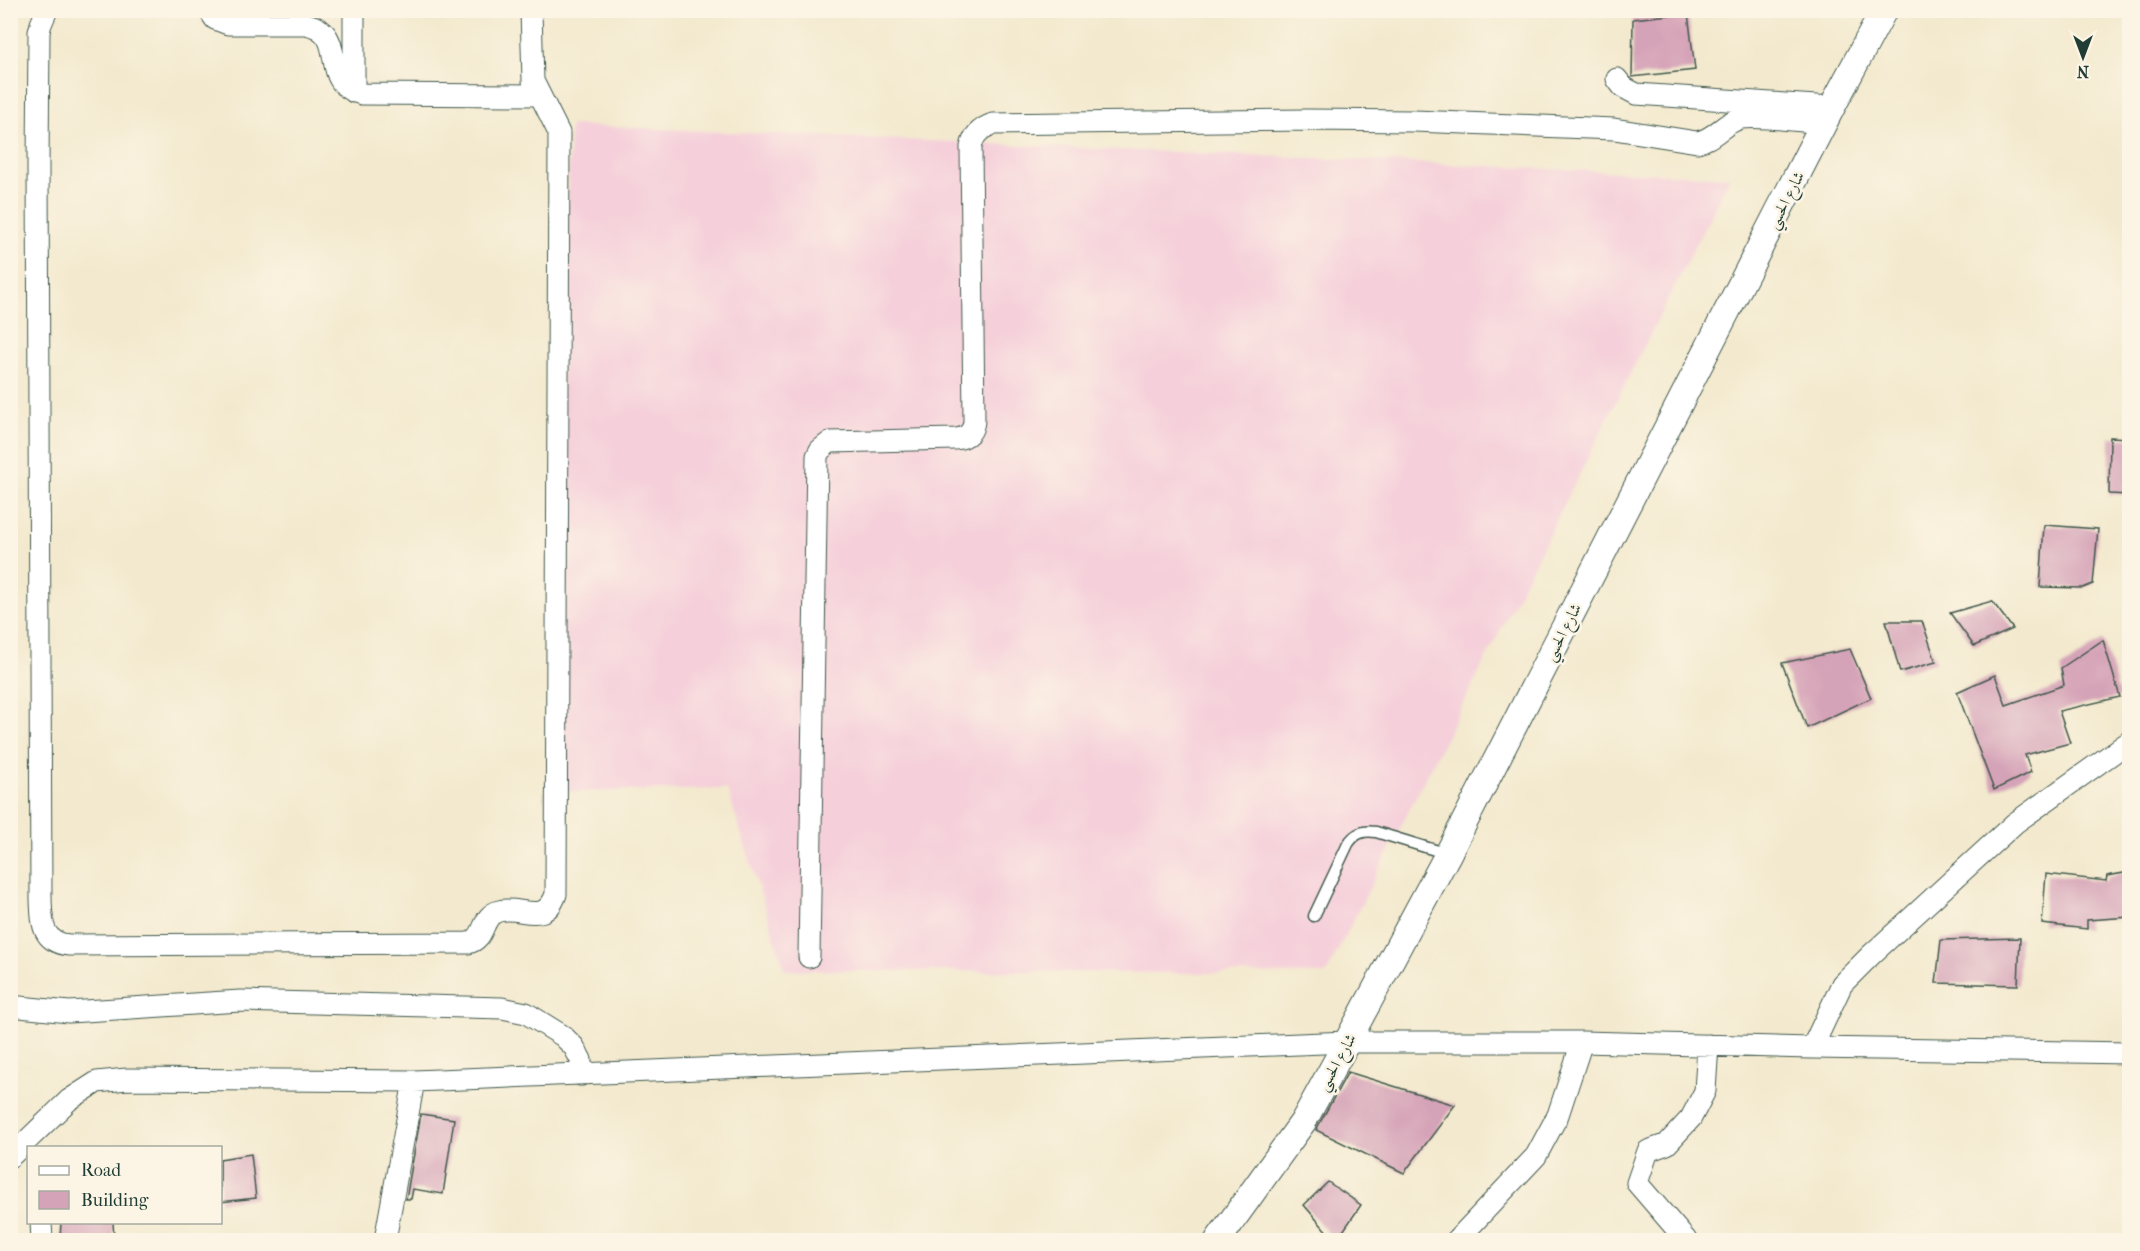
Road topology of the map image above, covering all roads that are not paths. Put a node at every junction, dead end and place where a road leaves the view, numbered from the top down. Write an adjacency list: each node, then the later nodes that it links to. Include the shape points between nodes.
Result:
1 (47, 10): 8 (street, via 39,32 40,899 43,927 51,939 63,944 468,943 480,936 485,921 496,911 532,914 554,901 559,133)
2 (209, 10): 7 (street, via 215,20 228,24 315,26 329,37 337,76)
3 (354, 10): 7 (street)
4 (531, 10): 8 (street, via 532,74)
5 (1884, 10): 9 (street, شارع الحسي)
6 (1617, 79): 9 (street, via 1636,94)
7 (354, 92): 8 (street)
8 (539, 95)
9 (1828, 115): 11 (street, شارع الحسي); 13 (street, via 1741,118 1697,142 1614,129 1414,121 993,124 980,130 971,147 972,431 955,439 830,442 817,456)
10 (2130, 741): 18 (street, via 2015,823 1864,961 1842,984)
11 (1448, 854): 12 (lane, via 1377,832 1360,833 1348,844); 15 (street, شارع الحسي)
12 (1314, 916)
13 (809, 957)
14 (10, 1006): 20 (street, via 69,1012 240,1001 502,1008 526,1013 563,1036 581,1060)
15 (1347, 1042): 16 (street); 20 (street); 28 (street, شارع الحسي, via 1303,1122)
16 (1582, 1042): 17 (street); 29 (street, via 1558,1115 1536,1156)
17 (1708, 1046): 18 (street); 30 (street, via 1705,1091 1690,1118 1667,1144 1648,1151 1637,1183)
18 (1812, 1048): 19 (street)
19 (2130, 1053)
20 (581, 1075): 21 (street)
21 (414, 1081): 22 (street, via 97,1082 69,1100); 27 (street)
22 (38, 1139)
23 (27, 1146): 24 (street)
24 (10, 1157)
25 (41, 1224): 26 (street)
26 (42, 1240)
27 (385, 1240)
28 (1218, 1240)
29 (1457, 1240)
30 (1686, 1240)

